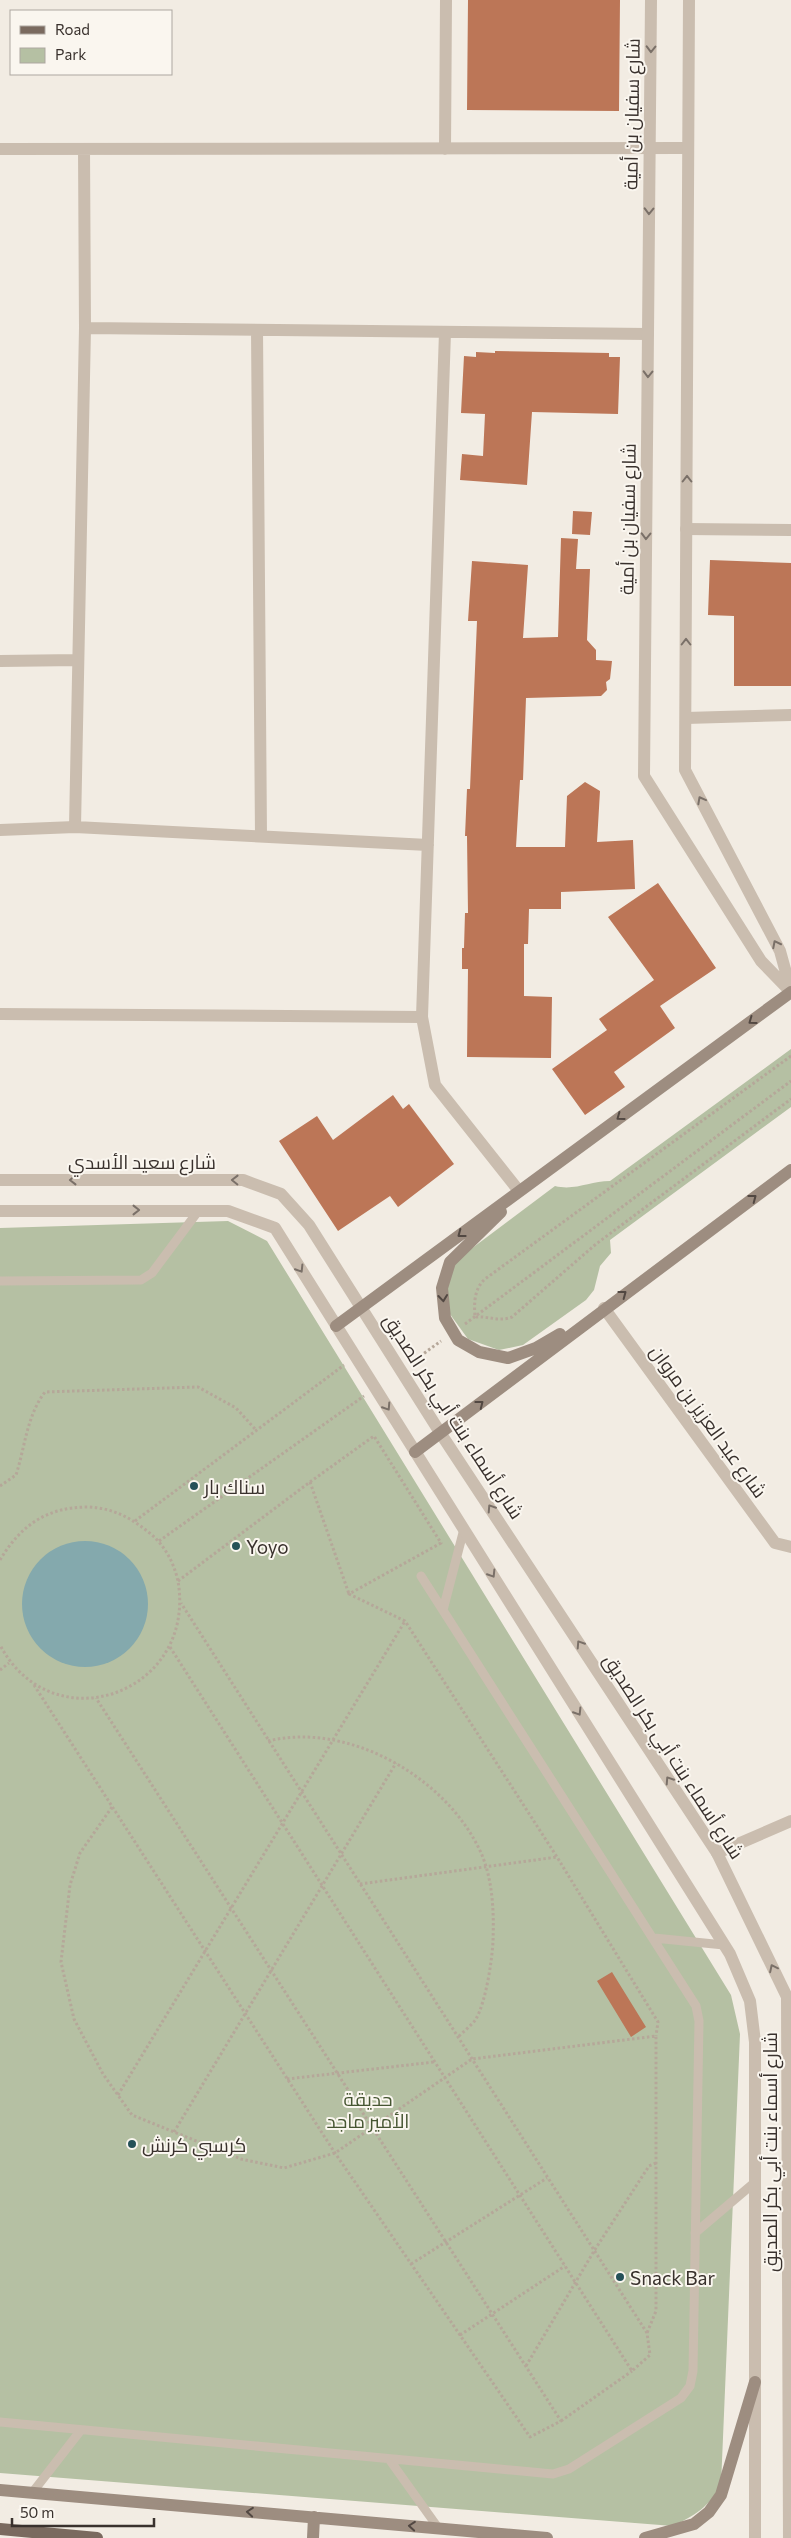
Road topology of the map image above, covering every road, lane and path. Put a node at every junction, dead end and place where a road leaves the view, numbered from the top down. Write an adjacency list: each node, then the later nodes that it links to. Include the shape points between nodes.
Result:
1 (446, 0): 7 (street)
2 (651, 0): 8 (street, شارع سفيان بن أمية, one-way to 8)
3 (689, 0): 5 (street)
4 (0, 148): 6 (street)
5 (688, 148): 8 (street); 13 (street, one-way to 5)
6 (84, 149): 7 (street); 9 (street)
7 (445, 149): 8 (street)
8 (650, 150): 12 (street, شارع سفيان بن أمية, one-way to 12)
9 (85, 328): 10 (street); 15 (street)
10 (257, 330): 11 (street); 21 (street)
11 (445, 332): 12 (street); 22 (street)
12 (648, 334): 23 (street, شارع سفيان بن أمية, one-way to 23, via 644,776 761,961)
13 (686, 529): 14 (street); 18 (street, one-way to 13)
14 (791, 530)
15 (78, 660): 16 (street); 19 (street)
16 (0, 661)
17 (791, 715): 18 (street)
18 (686, 718): 23 (street, one-way to 18, via 780,951 686,770)
19 (75, 827): 20 (street); 21 (street)
20 (0, 830)
21 (261, 836): 22 (street)
22 (428, 845): 25 (street)
23 (791, 992): 31 (main road, one-way to 31)
24 (0, 1014): 25 (street)
25 (422, 1016): 31 (street, via 435,1085)
26 (791, 1056): 38 (path, via 485,1279 479,1285 474,1303)
27 (791, 1081): 38 (path)
28 (791, 1098): 38 (path, via 596,1244 512,1317 503,1320)
29 (791, 1170): 37 (main road, one-way to 29)
30 (0, 1180): 32 (street, شارع سعيد الأسدي, one-way to 30, via 243,1180)
31 (519, 1191): 36 (main road, one-way to 36); 40 (main road, one-way to 40, via 450,1262 442,1288 445,1318)
32 (282, 1194): 36 (street, شارع أسماء بنت أبي بكر الصديق, via 310,1226)
33 (199, 1210): 34 (street, one-way to 33); 35 (lane, via 152,1273 141,1280); 39 (street, شارع أسماء بنت أبي بكر الصديق, one-way to 39, via 228,1211 274,1228)
34 (0, 1211)
35 (0, 1281)
36 (363, 1308): 39 (main road); 42 (street, شارع أسماء بنت أبي بكر الصديق)
37 (604, 1308): 40 (main road, via 536,1348 508,1358 479,1352 458,1340); 45 (main road, one-way to 37); 52 (street, شارع عبد العزيز بن مروان, via 775,1543)
38 (475, 1317): 40 (path)
39 (336, 1326): 41 (street, شارع أسماء بنت أبي بكر الصديق)
40 (454, 1332): 42 (path)
41 (354, 1357): 43 (street, شارع أسماء بنت أبي بكر الصديق); 44 (path)
42 (401, 1369): 45 (street, شارع أسماء بنت أبي بكر الصديق)
43 (375, 1388): 46 (street, شارع أسماء بنت أبي بكر الصديق, one-way to 46); 51 (path)
44 (256, 1430): 48 (path, via 236,1408 198,1387 45,1392 31,1418 16,1474); 49 (path)
45 (441, 1434): 46 (main road); 73 (street, شارع أسماء بنت أبي بكر الصديق, one-way to 45)
46 (415, 1452): 50 (street, شارع أسماء بنت أبي بكر الصديق)
47 (310, 1482): 55 (path); 56 (path); 56 (path, via 374,1436 441,1543)
48 (0, 1486)
49 (136, 1521): 51 (path); 53 (path, via 103,1508 70,1507 38,1518 12,1539)
50 (464, 1530): 58 (lane); 81 (street, شارع أسماء بنت أبي بكر الصديق, one-way to 81)
51 (159, 1541): 55 (path, via 171,1560)
52 (791, 1547)
53 (0, 1560)
54 (421, 1576): 58 (lane)
55 (178, 1581): 57 (path)
56 (349, 1594): 59 (path)
57 (181, 1603): 61 (path, via 178,1626); 67 (path)
58 (443, 1610): 80 (lane)
59 (405, 1622): 66 (path); 75 (path)
60 (0, 1645): 62 (path)
61 (170, 1648): 65 (path, via 151,1672 126,1690); 72 (path)
62 (9, 1662): 63 (path); 64 (path)
63 (0, 1670)
64 (34, 1685): 65 (path, via 74,1699); 70 (path)
65 (96, 1698): 79 (path)
66 (334, 1740): 67 (path, via 288,1736); 68 (path, via 372,1751); 69 (path)
67 (268, 1741): 69 (path)
68 (396, 1764): 74 (path); 76 (path, via 417,1775 464,1823)
69 (301, 1793): 72 (path); 74 (path)
70 (112, 1807): 82 (path); 93 (path, via 80,1853 72,1877 60,1962 74,2019)
71 (791, 1821): 73 (street)
72 (282, 1825): 78 (path); 79 (path)
73 (717, 1853): 84 (street, شارع أسماء بنت أبي بكر الصديق, one-way to 73)
74 (341, 1855): 77 (path); 78 (path)
75 (557, 1857): 76 (path); 86 (path, via 658,2022)
76 (485, 1867): 77 (path); 87 (path, via 493,1903 492,1958 476,2019)
77 (360, 1884): 87 (path)
78 (322, 1887): 83 (path); 89 (path)
79 (231, 1908): 82 (path); 83 (path)
80 (654, 1938): 81 (lane); 102 (lane, via 696,2006 699,2021)
81 (724, 1945): 100 (street, شارع أسماء بنت أبي بكر الصديق, via 750,2001 755,2042)
82 (205, 1951): 85 (path); 93 (path)
83 (271, 1971): 85 (path); 90 (path)
84 (789, 1996): 96 (street, شارع أسماء بنت أبي بكر الصديق)
85 (245, 2014): 92 (path); 95 (path)
86 (656, 2036): 88 (path); 98 (path)
87 (458, 2037): 88 (path)
88 (472, 2059): 91 (path); 99 (path)
89 (434, 2062): 90 (path); 91 (path)
90 (337, 2073): 92 (path); 94 (path)
91 (444, 2078): 94 (path); 101 (path)
92 (287, 2079): 97 (path)
93 (118, 2095): 95 (path, via 132,2115)
94 (372, 2127): 97 (path); 103 (path)
95 (174, 2132): 97 (path, via 241,2159 284,2168)
96 (789, 2135): 130 (street, شارع أسماء بنت أبي بكر الصديق)
97 (335, 2153): 105 (path)
98 (656, 2163): 104 (path, via 649,2166); 109 (path, via 656,2311)
99 (548, 2178): 101 (path); 104 (path)
100 (754, 2183): 102 (lane); 113 (street, شارع أسماء بنت أبي بكر الصديق)
101 (520, 2195): 103 (path); 106 (path)
102 (695, 2233): 117 (lane, via 693,2371 690,2386 681,2398 570,2469 553,2474)
103 (446, 2242): 105 (path); 108 (path)
104 (594, 2251): 107 (path); 109 (path)
105 (411, 2264): 110 (path)
106 (565, 2266): 107 (path); 108 (path)
107 (575, 2282): 111 (path); 112 (path)
108 (492, 2314): 110 (path); 111 (path)
109 (647, 2333): 112 (path, via 650,2355)
110 (460, 2335): 114 (path, via 530,2437)
111 (526, 2366): 114 (path)
112 (632, 2371): 114 (path)
113 (755, 2382): 128 (main road, via 722,2495 694,2524); 129 (street, شارع أسماء بنت أبي بكر الصديق)
114 (561, 2421)
115 (0, 2422): 116 (lane)
116 (81, 2430): 117 (lane); 119 (lane)
117 (389, 2459): 121 (lane)
118 (0, 2490): 119 (main road)
119 (32, 2493): 120 (main road, one-way to 119)
120 (314, 2517): 121 (main road, one-way to 120); 126 (main road)
121 (439, 2528): 127 (main road)
122 (0, 2529): 124 (main road)
123 (0, 2537): 124 (main road)
124 (92, 2538): 125 (main road)
125 (97, 2538)
126 (313, 2538)
127 (547, 2538)
128 (645, 2538)
129 (756, 2538)
130 (788, 2538)

